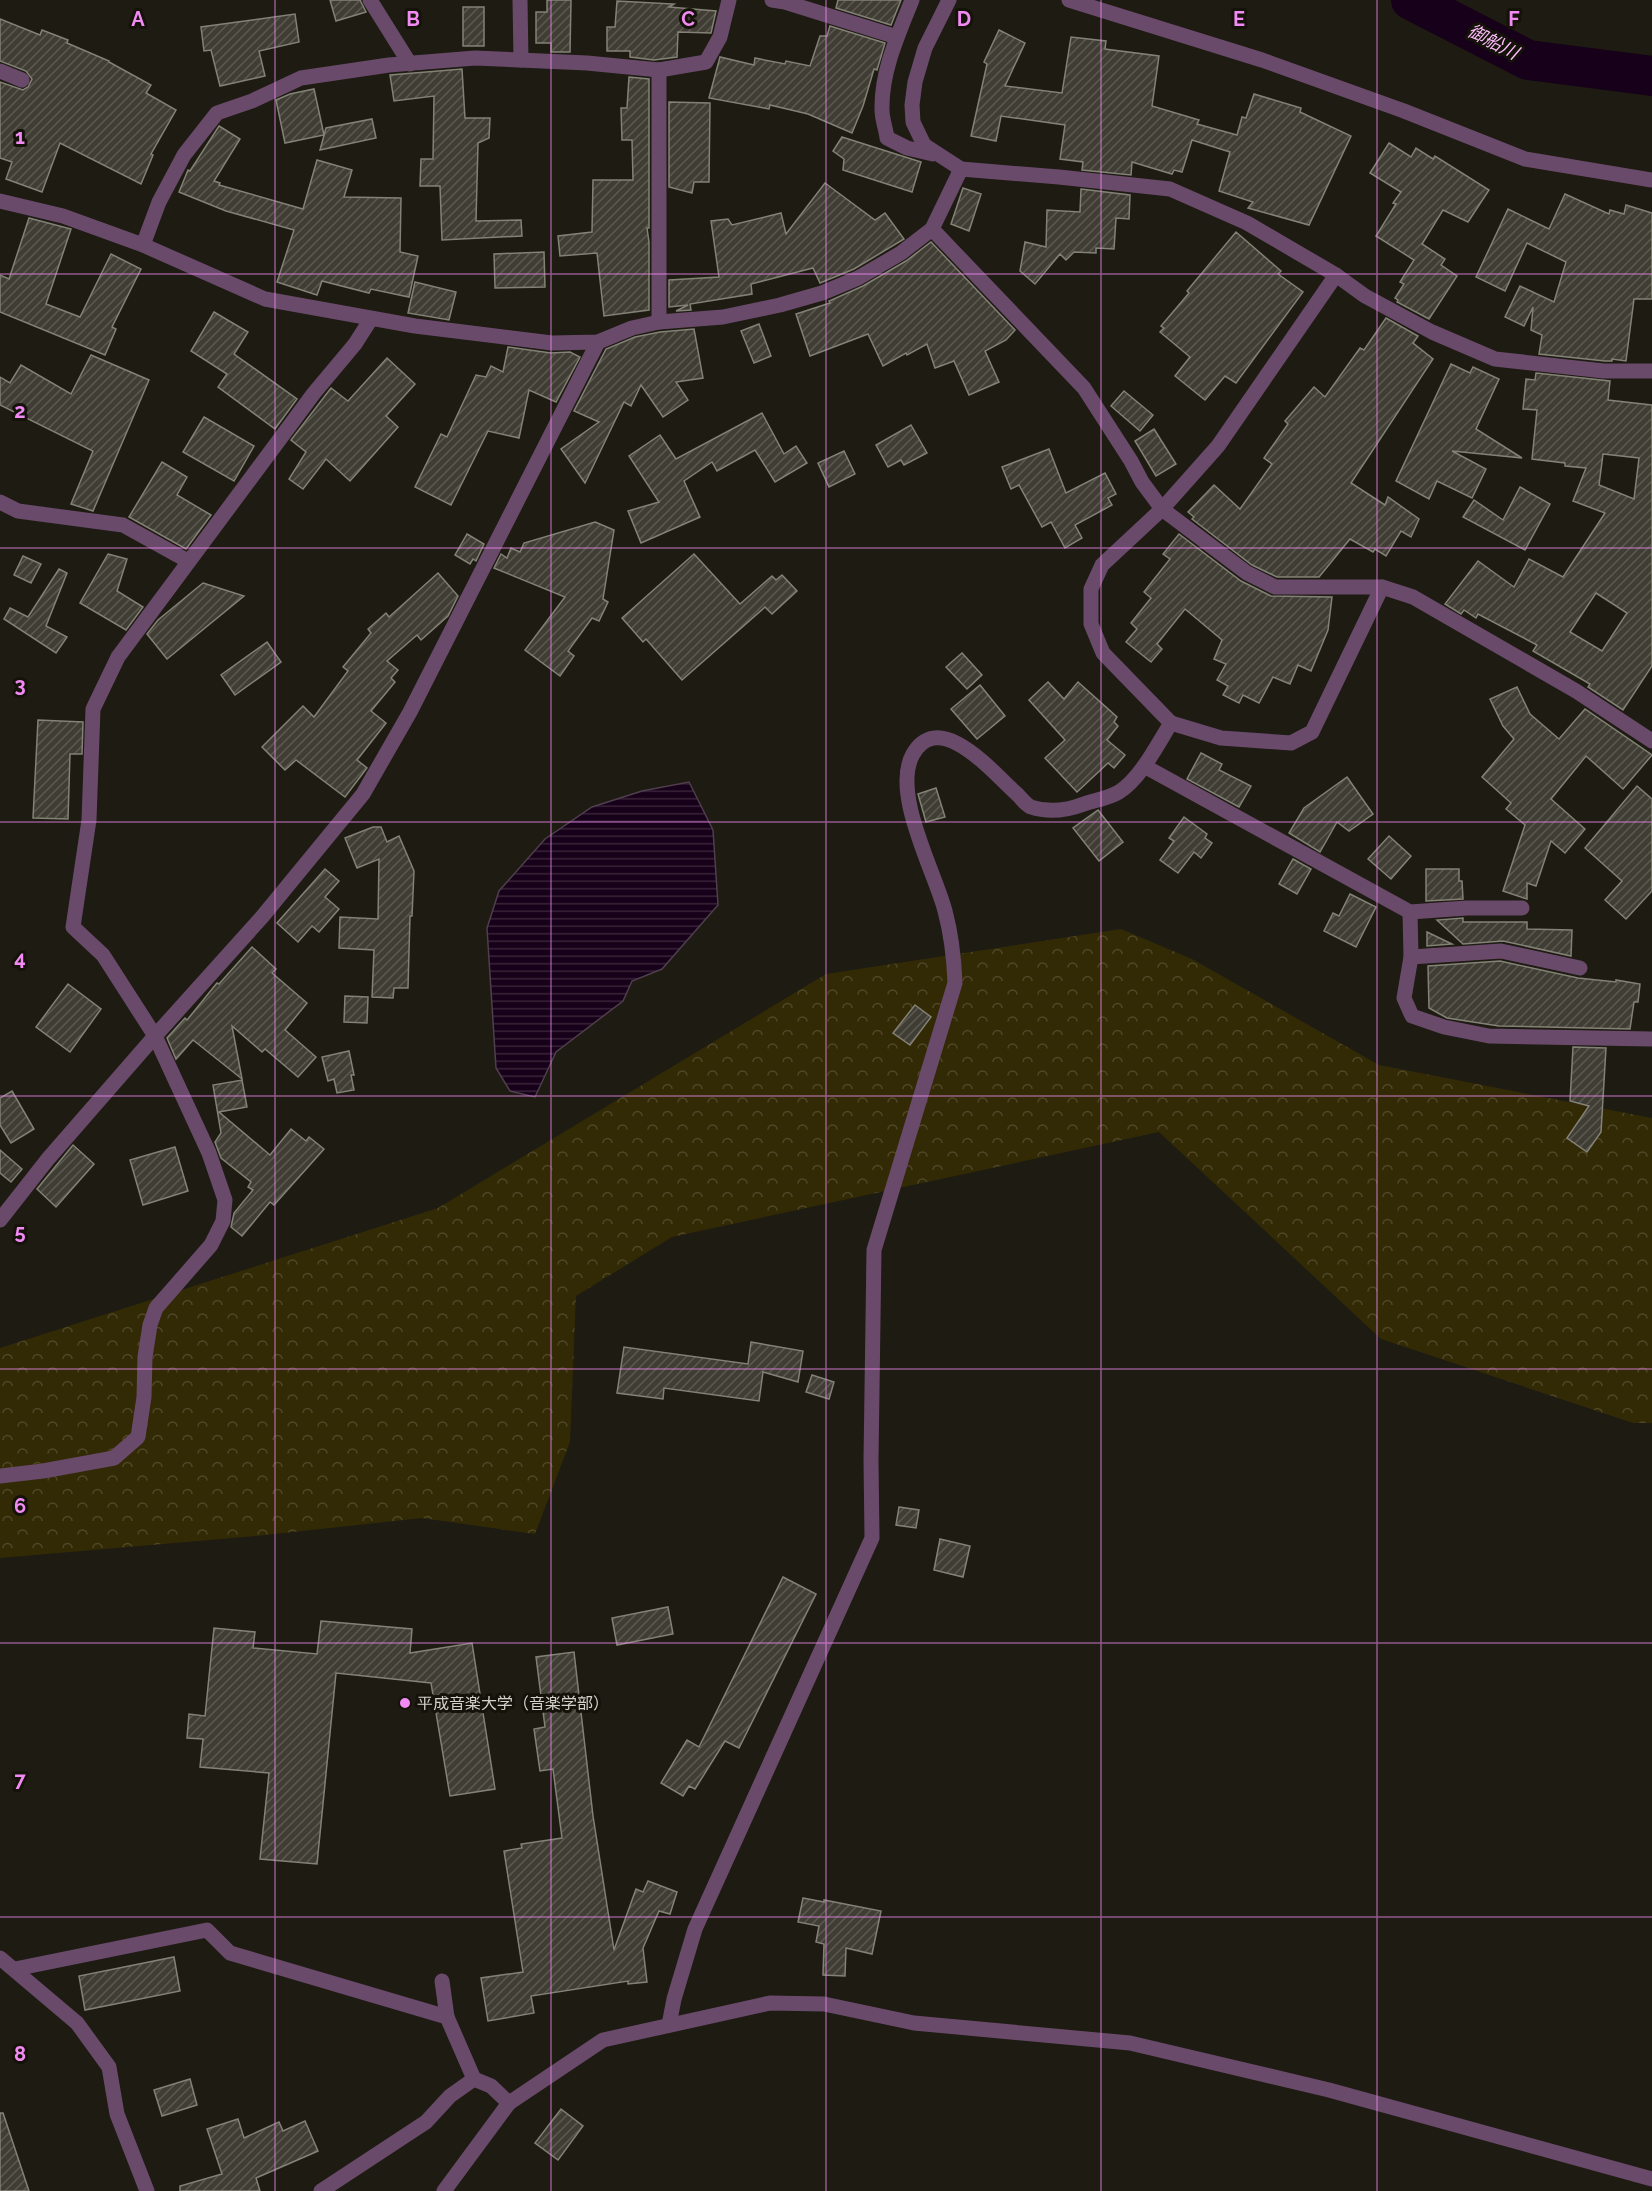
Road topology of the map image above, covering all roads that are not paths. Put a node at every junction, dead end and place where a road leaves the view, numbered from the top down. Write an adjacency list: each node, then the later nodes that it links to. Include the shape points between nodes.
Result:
1 (370, 0): 10 (street)
2 (520, 0): 9 (street)
3 (729, 0): 11 (street, via 720,37 706,62)
4 (772, 0): 8 (street)
5 (912, 0): 8 (street)
6 (949, 0): 14 (street, via 925,48 912,105 913,122 924,145)
7 (1069, 0): 16 (street, via 1262,60 1525,159)
8 (897, 37): 14 (street, via 887,68 882,110 887,138 906,148)
9 (521, 60): 10 (street, via 475,58); 11 (street)
10 (410, 63): 19 (street, via 301,78 217,113 184,155 159,202)
11 (659, 70): 22 (street)
12 (0, 71): 13 (street)
13 (22, 80)
14 (939, 155): 15 (street)
15 (961, 169): 18 (street); 20 (street, via 1170,189 1247,223)
16 (1652, 180)
17 (0, 201): 19 (street, via 63,216)
18 (932, 229): 22 (street, via 901,253 822,293 723,316); 26 (street, via 1084,388)
19 (143, 245): 21 (street, via 265,299)
20 (1336, 275): 24 (street, via 1425,329 1495,359 1604,371); 26 (street, via 1218,446)
21 (371, 319): 23 (street, via 552,343); 27 (street)
22 (659, 322): 23 (street)
23 (598, 342): 36 (street, via 410,712 363,794 262,917)
24 (1652, 371)
25 (0, 502): 27 (street, via 18,511 123,525)
26 (1162, 509): 28 (street, via 1247,573 1275,587); 29 (street, via 1102,565 1091,589 1090,624 1103,653)
27 (188, 561): 36 (street, via 118,657 93,709 89,820 73,927 103,955)
28 (1382, 587): 29 (street, via 1312,732 1291,743 1221,738); 30 (street, via 1413,597 1464,626)
29 (1171, 723): 31 (street)
30 (1652, 741)
31 (1144, 766): 33 (street); 44 (street, via 1112,796 1064,811 1030,807 965,746 944,737 927,741 911,758 907,790 919,840 952,936 955,983 874,1250 872,1538 695,1929)
32 (1522, 908): 33 (street)
33 (1410, 912): 34 (street)
34 (1411, 957): 35 (street, via 1501,951); 37 (street, via 1404,998 1412,1016 1444,1027 1489,1036)
35 (1580, 968)
36 (155, 1035): 38 (street); 39 (street, via 209,1153 225,1200 223,1221 211,1245 156,1308 145,1358 138,1437 114,1458)
37 (1652, 1039)
38 (0, 1220)
39 (0, 1476)
40 (0, 1958): 41 (street)
41 (15, 1969): 43 (street, via 207,1930 230,1953); 48 (street, via 77,2023 109,2067 117,2114)
42 (442, 1981): 43 (street)
43 (447, 2017): 45 (street)
44 (669, 2025): 46 (street, via 603,2040); 47 (street, via 770,2002 824,2004 914,2023 1130,2043 1329,2090)
45 (474, 2079): 46 (street, via 491,2086); 49 (street, via 450,2096 426,2122)
46 (509, 2103): 50 (street)
47 (1652, 2179)
48 (147, 2191)
49 (321, 2191)
50 (444, 2191)

